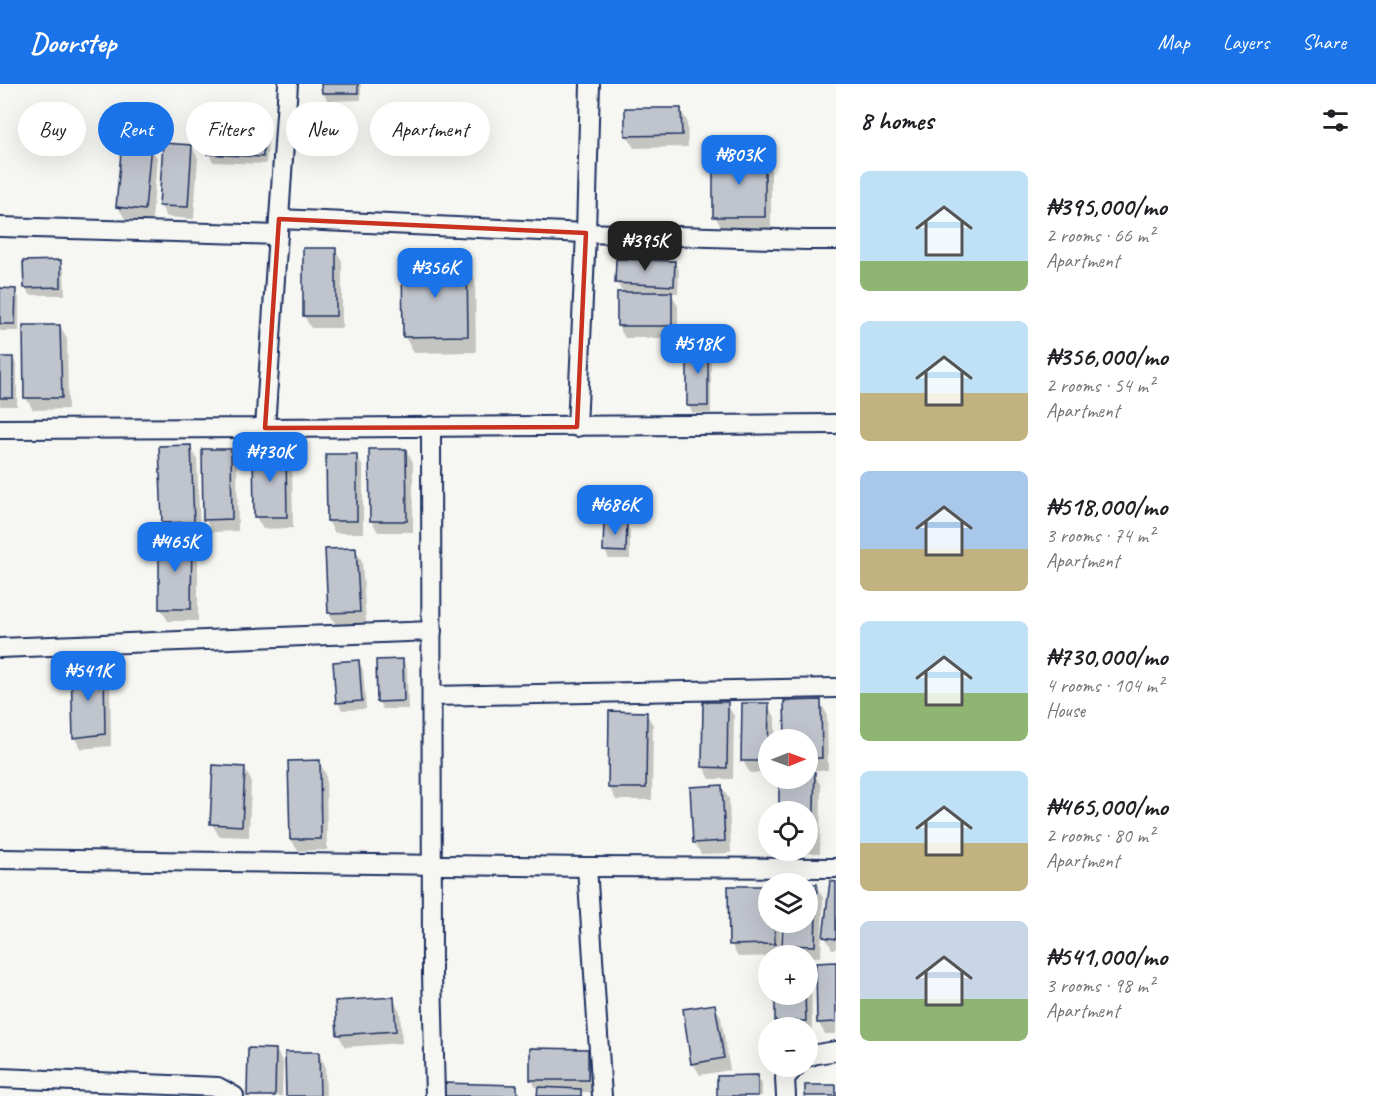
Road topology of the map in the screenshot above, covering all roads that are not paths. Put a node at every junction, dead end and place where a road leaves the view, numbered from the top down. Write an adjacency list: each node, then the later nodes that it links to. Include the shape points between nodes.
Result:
1 (288, 84): 4 (street)
2 (590, 84): 5 (street)
3 (0, 227): 4 (street)
4 (278, 227): 5 (street); 10 (street)
5 (586, 233): 6 (street); 9 (street)
6 (836, 240)
7 (836, 424): 9 (street)
8 (431, 426): 9 (street); 10 (street); 12 (street)
9 (577, 427)
10 (265, 428): 11 (street)
11 (0, 429)
12 (432, 631): 13 (street); 15 (street)
13 (0, 648)
14 (836, 688): 15 (street)
15 (432, 696): 17 (street)
16 (0, 859): 17 (street)
17 (432, 864): 18 (street); 25 (street)
18 (587, 867): 19 (street); 26 (street)
19 (836, 868)
20 (836, 1051): 21 (street)
21 (818, 1054)
22 (786, 1077): 27 (street)
23 (0, 1078): 24 (street, via 218,1087)
24 (234, 1096)
25 (435, 1096)
26 (602, 1096)
27 (786, 1096)

